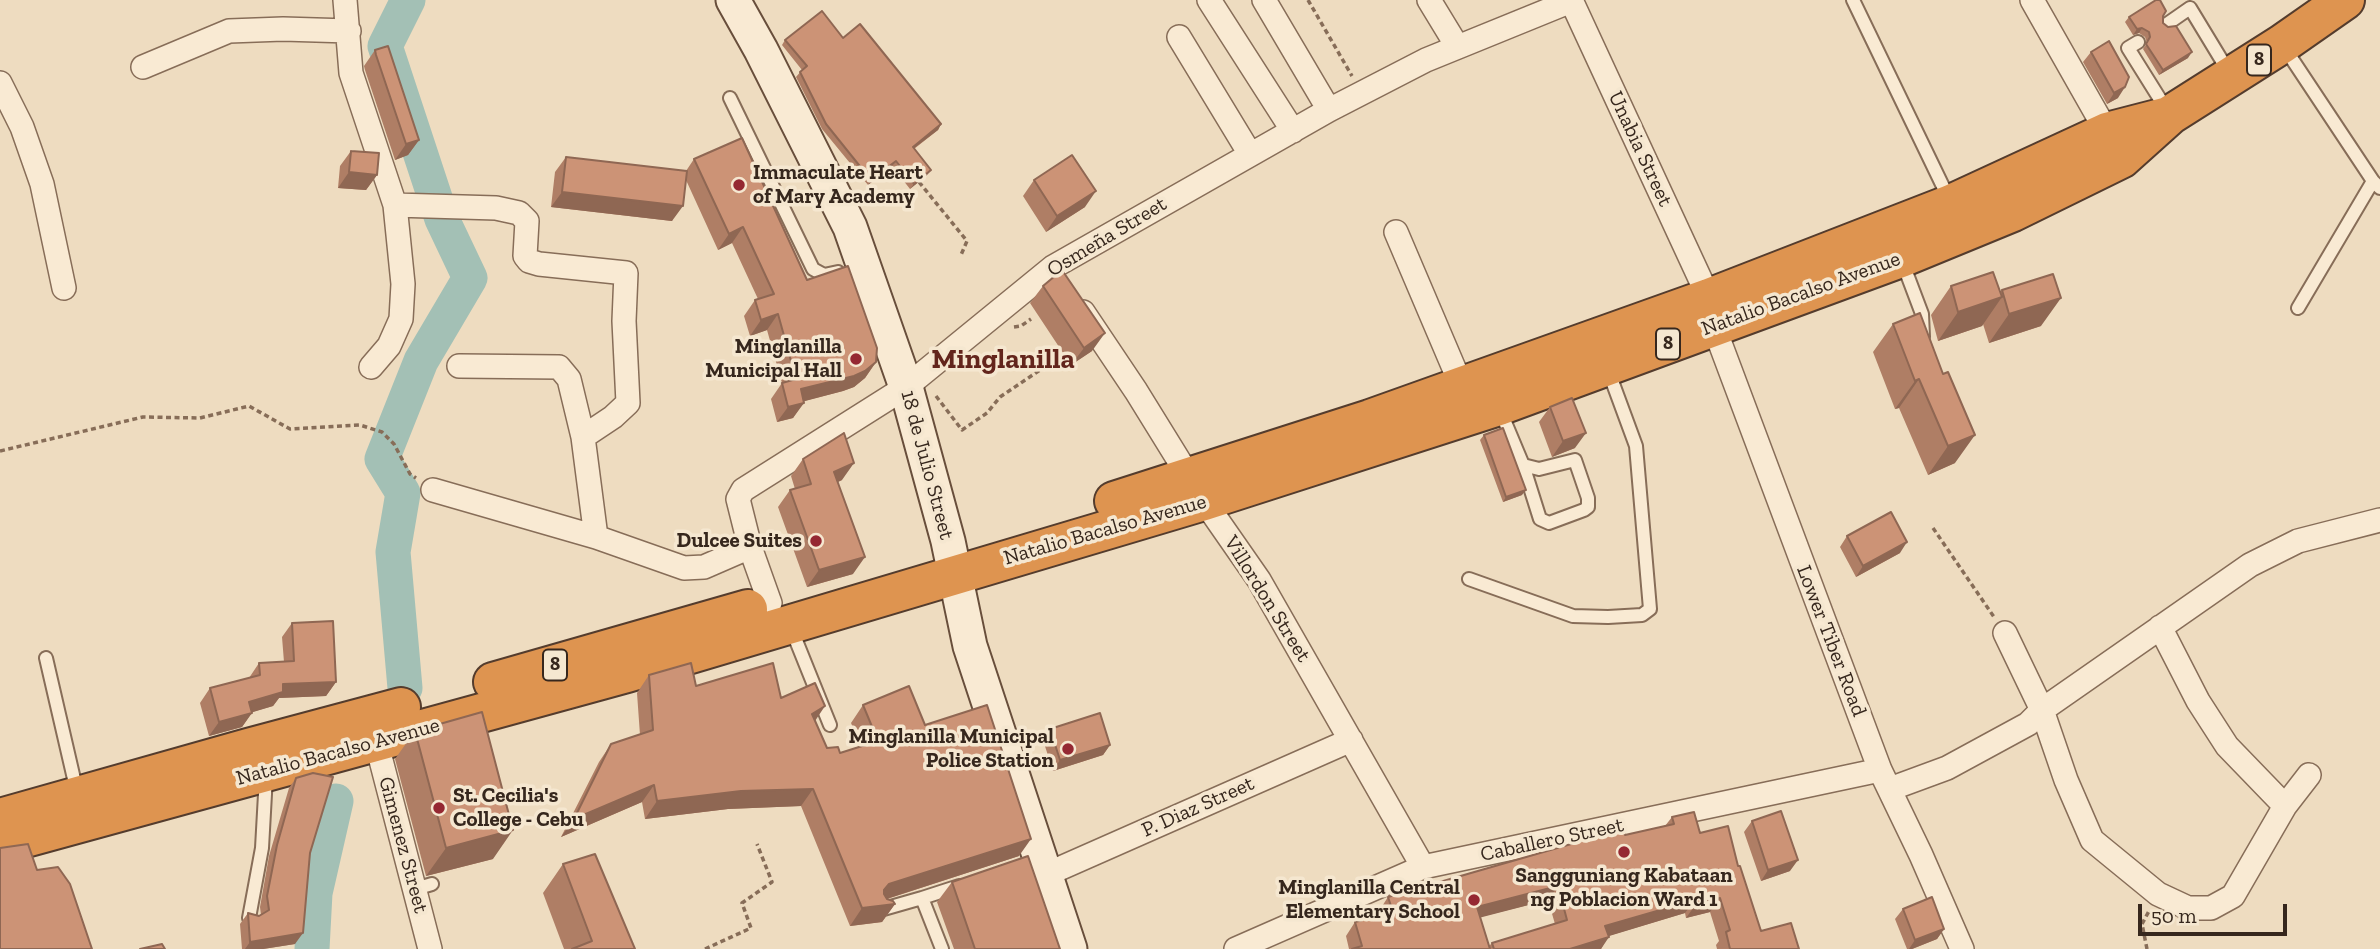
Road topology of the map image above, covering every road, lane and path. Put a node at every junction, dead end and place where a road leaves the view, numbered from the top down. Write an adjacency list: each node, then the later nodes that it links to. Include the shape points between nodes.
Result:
1 (345, 0): 12 (street)
2 (733, 0): 34 (street, 18 de Julio Street, via 844,215)
3 (1209, 0): 24 (street)
4 (1264, 0): 22 (street)
5 (1308, 0): 20 (path)
6 (1429, 0): 16 (street)
7 (1853, 0): 29 (lane)
8 (2032, 0): 25 (street)
9 (2345, 0): 15 (highway, Natalio Bacalso Avenue / 8)
10 (1571, 1): 16 (street, Osmeña Street); 38 (street, Unabia Street)
11 (2167, 24): 18 (lane, via 2190,8)
12 (349, 31): 17 (street, via 229,31); 30 (street, via 351,73)
13 (1179, 37): 26 (street)
14 (2138, 42): 23 (lane, via 2128,48)
15 (2282, 44): 18 (highway, Natalio Bacalso Avenue / 8); 28 (lane)
16 (1457, 46): 20 (street, Osmeña Street)
17 (143, 67)
18 (2232, 77): 23 (highway, Natalio Bacalso Avenue / 8)
19 (0, 83): 36 (street, via 42,184)
20 (1362, 93): 22 (street, Osmeña Street)
21 (730, 98): 34 (lane, via 813,269 831,274)
22 (1329, 110): 24 (street, Osmeña Street)
23 (2170, 115): 25 (highway, Natalio Bacalso Avenue / 8)
24 (1293, 131): 26 (street, Osmeña Street)
25 (2114, 146): 29 (highway, Natalio Bacalso Avenue / 8); 33 (highway, Natalio Bacalso Avenue / 8, via 2013,212)
26 (1250, 154): 35 (street, Osmeña Street)
27 (919, 182): 32 (path, via 967,241)
28 (2376, 184): 37 (lane)
29 (1951, 204): 38 (highway, Natalio Bacalso Avenue / 8)
30 (395, 205): 45 (street, via 403,284 401,319 389,346); 49 (street, via 496,208 519,213 527,221 525,256 530,261 626,272 628,403)
31 (1396, 232): 46 (street)
32 (961, 256)
33 (1901, 258): 38 (highway, Natalio Bacalso Avenue / 8); 41 (lane, via 1922,314)
34 (861, 261): 47 (street, 18 de Julio Street)
35 (1053, 267): 47 (street, Osmeña Street); 52 (street, Villordon Street)
36 (64, 288)
37 (2298, 308)
38 (1711, 312): 44 (highway, Natalio Bacalso Avenue / 8); 46 (highway, Natalio Bacalso Avenue / 8); 70 (street, Lower Tiber Road)
39 (1031, 319): 40 (path)
40 (1011, 327)
41 (1923, 353)
42 (1058, 358): 47 (path, via 1000,397 987,413 962,430)
43 (459, 366): 49 (street, via 559,367 569,379)
44 (1606, 366): 48 (highway, Natalio Bacalso Avenue / 8); 59 (lane, via 1636,446 1650,609 1642,615 1573,616)
45 (371, 367)
46 (1462, 387): 52 (highway, Natalio Bacalso Avenue / 8)
47 (920, 389): 57 (street, Osmeña Street, via 740,493); 58 (street, 18 de Julio Street)
48 (1499, 406): 51 (lane); 52 (highway, Natalio Bacalso Avenue / 8)
49 (583, 437): 56 (street)
50 (0, 451): 53 (path, via 143,417 200,418 249,406 290,429 359,425 382,432 410,474)
51 (1523, 465): 51 (lane, via 1539,469 1576,461 1588,507 1544,523)
52 (1197, 489): 58 (highway, Natalio Bacalso Avenue / 8); 66 (street, Villordon Street, via 1259,580)
53 (433, 490): 56 (street)
54 (2380, 520): 61 (street, Caballero Street, via 2298,541 2250,565)
55 (1933, 528): 62 (path)
56 (596, 537): 57 (street, via 684,568 704,567)
57 (750, 547): 60 (street, Osmeña Street)
58 (953, 564): 60 (highway, Natalio Bacalso Avenue / 8); 76 (street, 18 de Julio Street, via 970,646)
59 (1469, 579)
60 (780, 614): 65 (lane); 67 (highway, Natalio Bacalso Avenue / 8, via 627,673); 71 (highway, Natalio Bacalso Avenue / 8, via 541,669)
61 (2160, 627): 64 (street, Caballero Street); 72 (street, via 2227,746)
62 (2005, 633): 64 (street)
63 (46, 658): 71 (lane)
64 (2042, 710): 70 (street, Caballero Street, via 2028,724 1947,768); 79 (street, via 2092,840)
65 (830, 725)
66 (1351, 740): 76 (street, P. Diaz Street); 77 (street, Villordon Street)
67 (376, 741): 68 (highway, Natalio Bacalso Avenue / 8); 83 (street, Gimenez Street, via 423,886)
68 (267, 771): 75 (highway, Natalio Bacalso Avenue / 8); 82 (lane, via 262,848)
69 (2309, 775): 72 (street)
70 (1885, 780): 77 (street, Caballero Street); 88 (street, Lower Tiber Road)
71 (78, 795): 73 (highway, Natalio Bacalso Avenue / 8)
72 (2285, 806): 79 (street, via 2233,896 2211,908 2188,908)
73 (0, 818)
74 (757, 844): 84 (path, via 772,882 742,903 751,928)
75 (0, 845)
76 (1037, 866): 86 (street, 18 de Julio Street)
77 (1423, 867): 87 (street, Caballero Street)
78 (974, 881): 80 (lane)
79 (2158, 894): 89 (path, via 2142,924)
80 (922, 898): 81 (lane); 85 (lane)
81 (880, 910)
82 (249, 918)
83 (432, 934)
84 (705, 949)
85 (942, 949)
86 (1070, 949)
87 (1236, 949)
88 (1962, 949)
89 (2147, 949)

